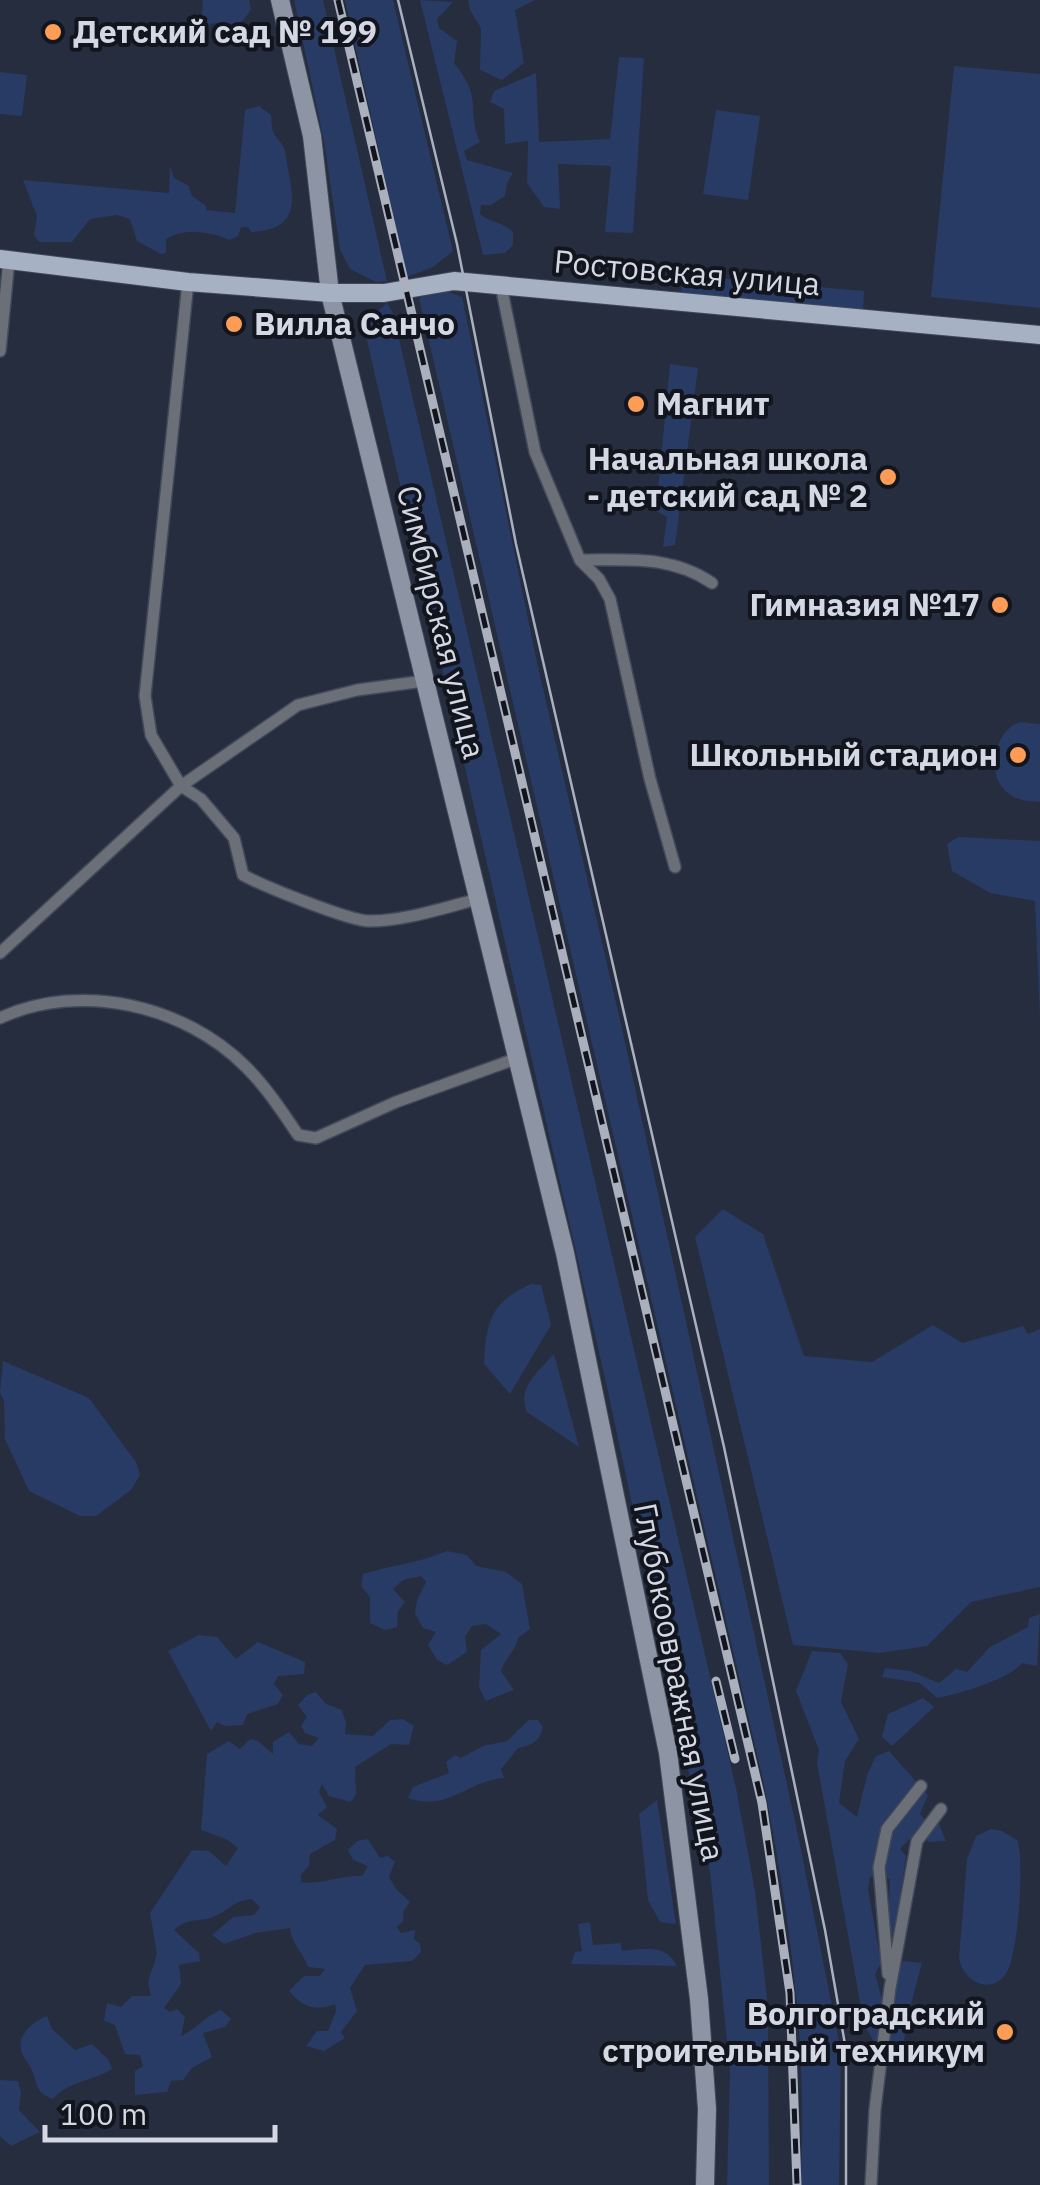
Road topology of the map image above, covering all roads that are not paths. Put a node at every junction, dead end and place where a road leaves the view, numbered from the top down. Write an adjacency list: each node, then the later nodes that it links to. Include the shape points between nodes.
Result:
1 (280, 0): 5 (main road, Симбирская улица, via 312,136)
2 (4, 260): 3 (main road, Ростовская улица); 7 (street)
3 (188, 282): 5 (main road, Ростовская улица); 11 (street, via 145,696 151,735)
4 (501, 286): 5 (main road, Ростовская улица, via 454,281 384,293); 6 (main road, Ростовская улица); 8 (street, via 535,452)
5 (330, 293): 10 (main road, Симбирская улица)
6 (1040, 335)
7 (0, 351)
8 (580, 560): 9 (street, via 645,560 690,568); 12 (street, via 610,599)
9 (712, 583)
10 (424, 681): 11 (street, via 298,705); 13 (main road, Симбирская улица)
11 (181, 786): 13 (street, via 220,818 234,838 244,876 260,884 366,921); 14 (street)
12 (675, 867)
13 (478, 899): 16 (main road, Симбирская улица)
14 (0, 953)
15 (0, 1018): 16 (street, via 73,1002 139,1006 210,1039 243,1064 298,1135 316,1138)
16 (515, 1059): 17 (main road, Симбирская улица)
17 (565, 1253): 21 (main road, Глубокоовражная улица, via 668,1753 699,1999)
18 (921, 1786): 20 (street, via 888,1830 879,1866)
19 (941, 1809): 20 (street, via 918,1840)
20 (890, 1988): 22 (street)
21 (705, 2185)
22 (871, 2185)

